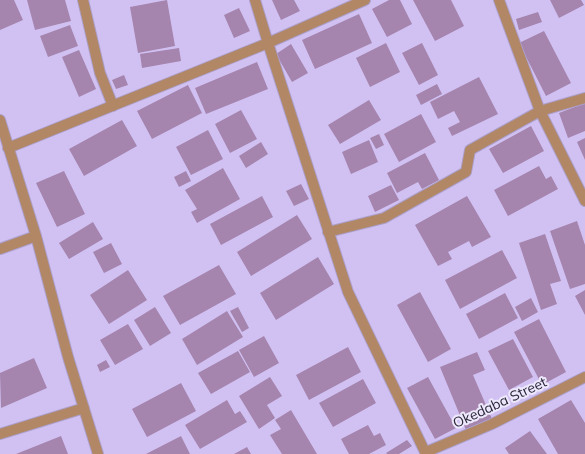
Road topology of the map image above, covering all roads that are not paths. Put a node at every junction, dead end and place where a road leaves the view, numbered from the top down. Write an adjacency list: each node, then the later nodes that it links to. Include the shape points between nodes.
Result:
1 (83, 0): 7 (street, via 100,73)
2 (255, 0): 5 (street)
3 (364, 0): 5 (street)
4 (499, 0): 8 (street)
5 (268, 43): 7 (street); 12 (street)
6 (585, 98): 8 (street)
7 (112, 106): 10 (street)
8 (540, 111): 11 (street); 12 (street, via 470,150 466,172 384,218)
9 (0, 120): 10 (street)
10 (8, 148): 13 (street)
11 (585, 201)
12 (328, 232): 18 (street, via 348,292)
13 (36, 236): 14 (street); 16 (street)
14 (0, 249)
15 (585, 377): 18 (street, Okedaba Street, via 492,424)
16 (84, 408): 17 (street); 19 (street)
17 (0, 434)
18 (426, 453)
19 (98, 454)

